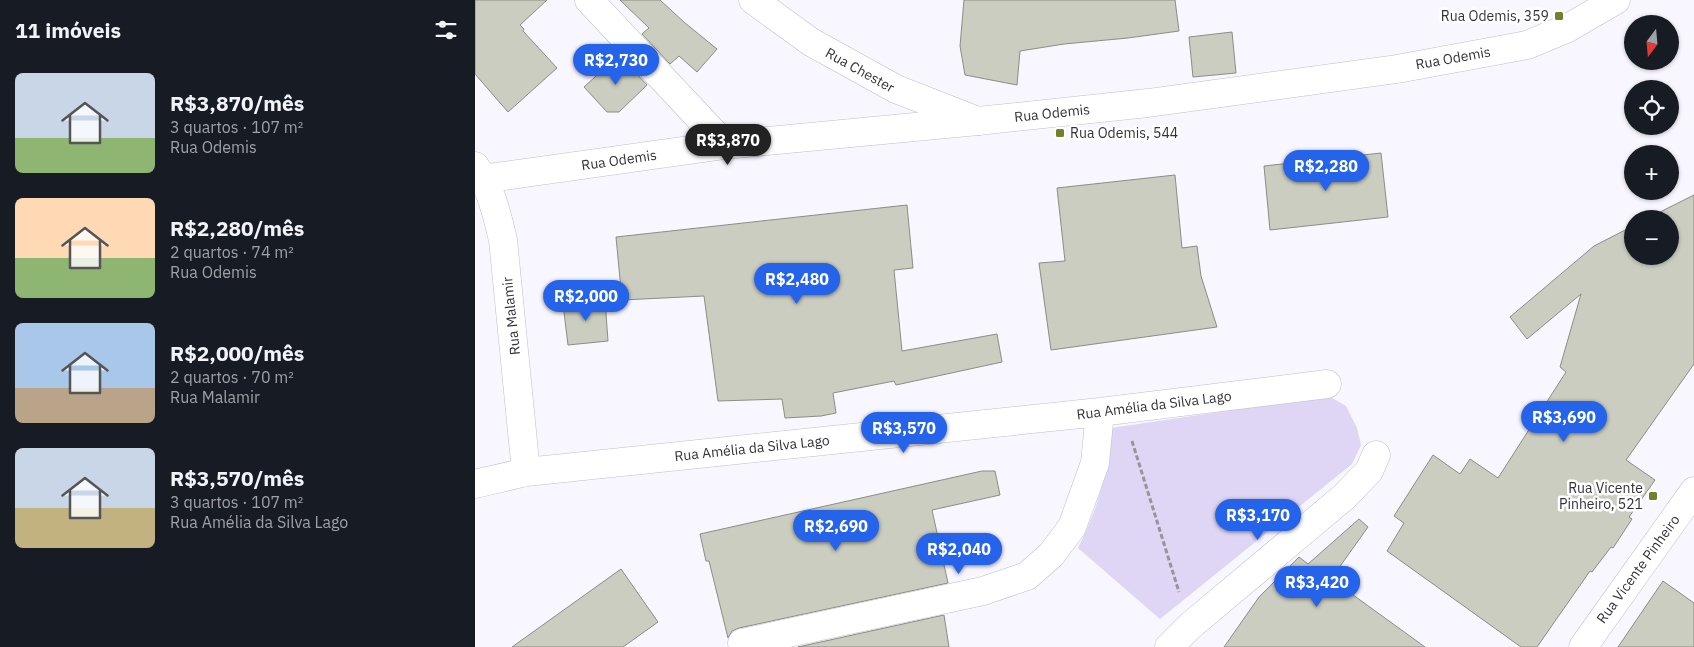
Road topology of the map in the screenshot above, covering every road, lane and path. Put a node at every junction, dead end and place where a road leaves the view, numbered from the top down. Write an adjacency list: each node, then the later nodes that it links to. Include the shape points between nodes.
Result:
1 (589, 0): 5 (street)
2 (753, 0): 4 (street, Rua Chester, via 811,42 896,89)
3 (1616, 0): 4 (street, Rua Odemis, via 1568,28 1517,47 1397,69 1148,103)
4 (978, 121): 5 (street, Rua Odemis)
5 (725, 145): 6 (street, Rua Odemis)
6 (478, 175): 10 (street, Rua Malamir, via 495,207 503,240)
7 (1327, 384): 8 (street, Rua Amélia da Silva Lago)
8 (1111, 410): 10 (street, Rua Amélia da Silva Lago); 13 (path, via 1150,502); 14 (street, via 1072,527 1051,555 1027,576 983,591)
9 (1376, 455): 13 (street, via 1369,471 1345,496)
10 (526, 472): 11 (street, Rua Amélia da Silva Lago)
11 (475, 484)
12 (1694, 491): 16 (street, Rua Vicente Pinheiro)
13 (1190, 626): 15 (street)
14 (742, 643)
15 (1169, 647)
16 (1583, 647)

